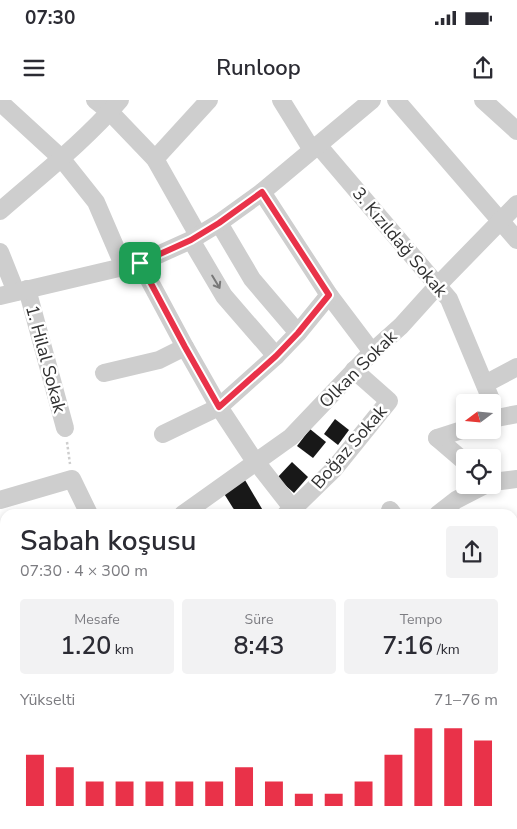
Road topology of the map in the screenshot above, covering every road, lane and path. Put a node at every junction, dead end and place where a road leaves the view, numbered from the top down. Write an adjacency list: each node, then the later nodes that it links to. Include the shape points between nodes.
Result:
1 (95, 100): 8 (street)
2 (210, 100): 12 (street)
3 (281, 100): 10 (street, 3. Kızıldağ Sokak)
4 (372, 100): 10 (street)
5 (396, 100): 16 (street)
6 (483, 100): 9 (street)
7 (0, 102): 11 (street)
8 (115, 106): 11 (street); 12 (street)
9 (517, 131)
10 (315, 148): 13 (street); 22 (street, 3. Kızıldağ Sokak)
11 (61, 158): 15 (street); 21 (street, via 96,202)
12 (155, 159): 18 (street)
13 (262, 192): 17 (street); 24 (street)
14 (517, 204): 16 (street, Olkan Sokak)
15 (0, 211)
16 (500, 220): 19 (street); 22 (street, Olkan Sokak)
17 (219, 223): 18 (street); 25 (street, via 252,279)
18 (194, 238): 21 (street); 28 (street, one-way to 28, via 224,296)
19 (517, 240)
20 (0, 252): 23 (street, 1. Hilal Sokak)
21 (132, 265): 23 (street); 26 (street)
22 (438, 285): 27 (street, Olkan Sokak); 32 (street, 3. Kızıldağ Sokak, via 449,300)
23 (14, 293): 37 (street, 1. Hilal Sokak)
24 (329, 295): 25 (street); 27 (street)
25 (298, 333): 28 (street)
26 (185, 347): 31 (street, via 159,360); 34 (street)
27 (372, 352): 30 (street, Olkan Sokak)
28 (276, 356): 34 (street)
29 (517, 367): 32 (street)
30 (354, 370): 41 (street, Olkan Sokak, via 291,437); 50 (street, Boğaz Sokak, via 389,401 334,469)
31 (104, 373)
32 (485, 384): 33 (street, 3. Kızıldağ Sokak)
33 (488, 394)
34 (219, 407): 39 (street); 41 (street)
35 (501, 412): 36 (street)
36 (517, 414)
37 (64, 428): 42 (path)
38 (456, 431): 40 (street, via 437,438)
39 (162, 434)
40 (456, 454)
41 (257, 463): 48 (street, Olkan Sokak); 49 (street)
42 (72, 478): 46 (street); 47 (street)
43 (517, 479): 44 (street)
44 (501, 481)
45 (468, 494): 51 (street)
46 (0, 500)
47 (87, 509)
48 (190, 509)
49 (289, 509)
50 (292, 509)
51 (444, 509)

